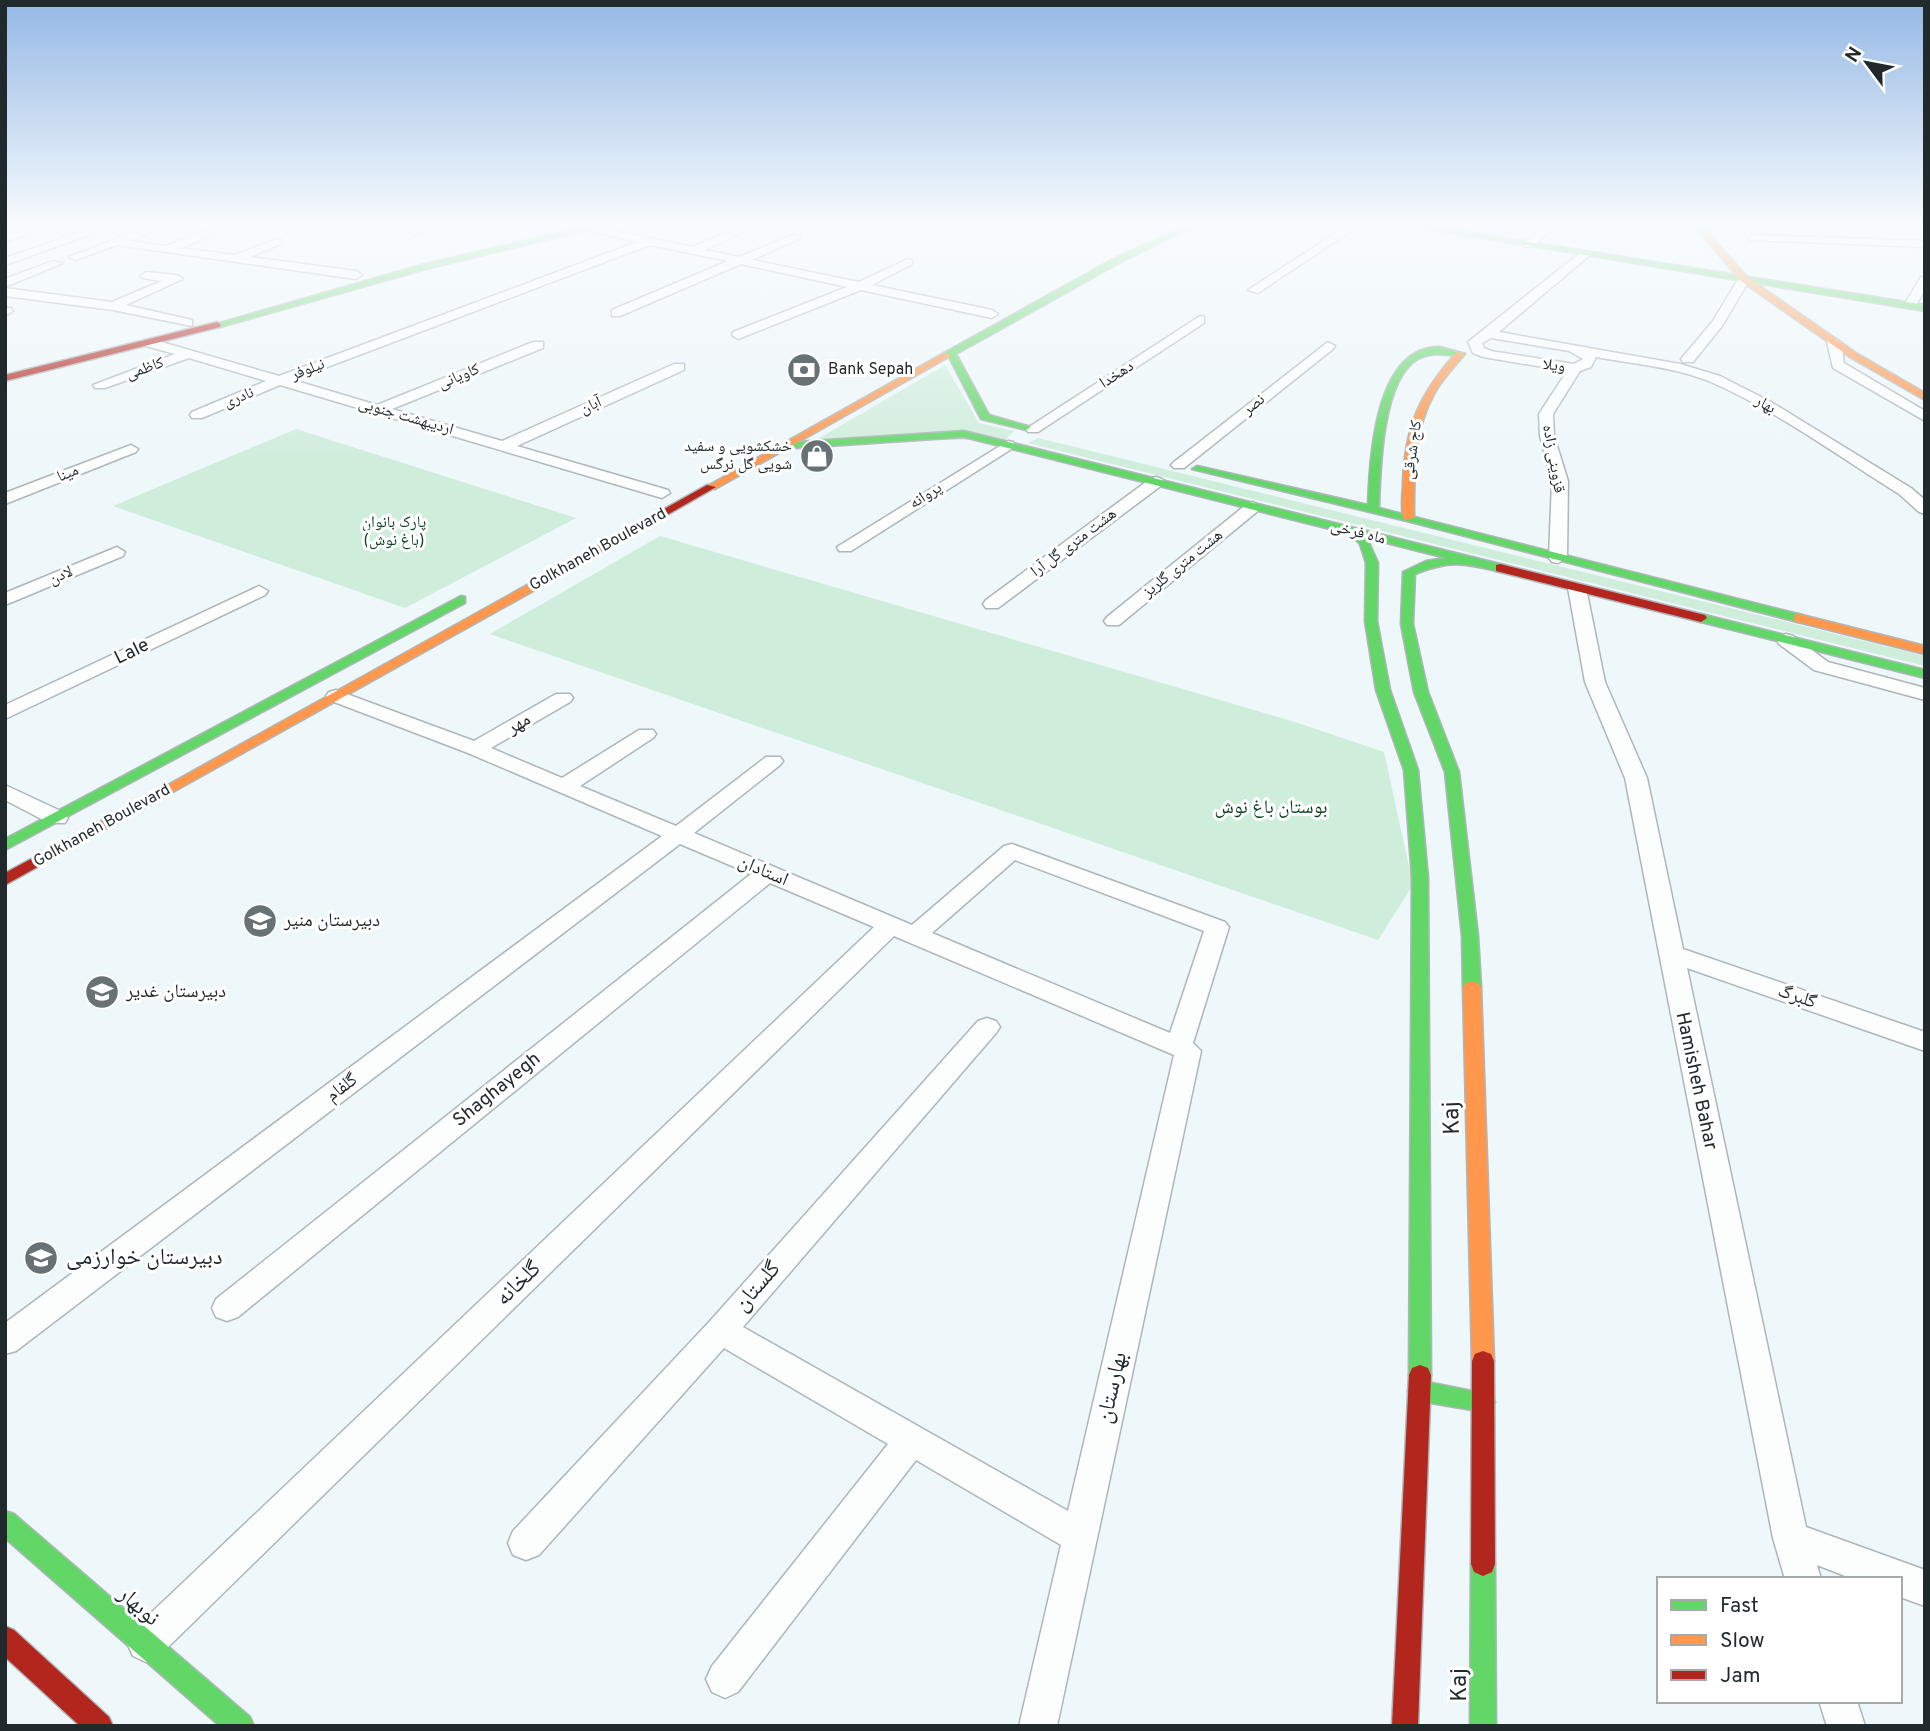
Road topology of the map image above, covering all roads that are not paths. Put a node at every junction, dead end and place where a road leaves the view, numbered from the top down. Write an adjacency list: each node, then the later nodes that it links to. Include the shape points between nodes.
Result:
1 (113, 306): 17 (street)
2 (248, 306): 17 (main road)
3 (283, 306): 20 (main road)
4 (478, 306): 32 (street, نیلوفر)
5 (633, 306): 14 (street)
6 (811, 306): 19 (street)
7 (953, 306): 15 (street)
8 (1007, 306): 15 (main road)
9 (1036, 306): 25 (main road, Golkhaneh Boulevard)
10 (1523, 306): 18 (street)
11 (1728, 306): 27 (street)
12 (1782, 306): 21 (main road)
13 (1803, 306): 33 (main road, via 1856,344)
14 (616, 313)
15 (992, 314): 35 (main road)
16 (1200, 320): 40 (street, دهخدا)
17 (188, 323): 30 (main road)
18 (1489, 334): 24 (street, ویلا); 29 (street, ویلا, via 1475,342 1478,350)
19 (738, 335)
20 (151, 342): 26 (street, اردیبهشت جنوبی); 31 (main road)
21 (1834, 342): 36 (main road); 39 (street, via 1838,365)
22 (538, 345): 37 (street, کاویانی)
23 (1328, 346): 46 (street, نصر)
24 (1583, 351): 29 (street, ویلا, via 1590,358); 52 (street, بهار, via 1715,379 1766,405 1905,491)
25 (951, 353): 40 (main road, via 985,417); 42 (main road, Golkhaneh Boulevard)
26 (190, 354): 32 (street, اردیبهشت جنوبی); 34 (street, کاظمی)
27 (1688, 359)
28 (679, 367): 44 (street, آبان)
29 (1575, 368): 58 (street, قزوینی زاده, via 1546,414 1547,436 1560,481)
30 (5, 369)
31 (5, 378)
32 (281, 380): 37 (street, اردیبهشت جنوبی); 38 (street, نادری)
33 (1925, 382)
34 (100, 385)
35 (846, 393)
36 (1925, 397)
37 (380, 409): 44 (street, اردیبهشت جنوبی)
38 (198, 415)
39 (1925, 417)
40 (1033, 429): 41 (main road); 43 (main road)
41 (1059, 436)
42 (787, 445): 43 (main road, ماه فرخی, via 964,434); 71 (main road, Golkhaneh Boulevard)
43 (1008, 445): 47 (main road, ماه فرخی); 56 (street, پروانه)
44 (504, 446): 48 (street, اردیبهشت جنوبی)
45 (131, 449): 49 (street, مینا)
46 (1172, 463): 53 (main road, ماه فرخی)
47 (1157, 482): 51 (main road, ماه فرخی); 65 (street, هشت متری گل آرا)
48 (668, 489): 50 (main road, Golkhaneh Boulevard)
49 (5, 499)
50 (637, 506)
51 (1253, 507): 55 (main road, ماه فرخی); 66 (street, هشت متری گلریز)
52 (1925, 509)
53 (1373, 510): 54 (main road, ماه فرخی); 54 (main road, کاج شرقی, via 1379,424 1392,390 1422,353 1460,354 1422,400 1413,431)
54 (1408, 519): 58 (main road, ماه فرخی)
55 (1354, 532): 59 (main road, ماه فرخی); 60 (main road)
56 (845, 547)
57 (117, 552): 64 (street, لادن)
58 (1559, 558): 68 (main road, ماه فرخی)
59 (1461, 559): 60 (main road); 61 (main road, ماه فرخی)
60 (1390, 565): 92 (main road, Kaj, via 1371,621 1383,690 1411,770 1428,930); 93 (main road, Kaj, via 1421,692 1452,772 1464,935)
61 (1577, 588): 67 (main road, ماه فرخی); 85 (street, Hamisheh Bahar, via 1595,682 1636,778)
62 (480, 590): 79 (main road, Golkhaneh Boulevard)
63 (259, 591): 73 (street, Lale)
64 (5, 600)
65 (992, 604)
66 (1113, 621)
67 (1786, 640): 69 (main road, ماه فرخی); 70 (street, via 1821,666)
68 (1925, 650)
69 (1925, 674)
70 (1925, 694)
71 (336, 696): 75 (street, استادان); 83 (main road, Golkhaneh Boulevard)
72 (564, 698): 75 (street, مهر)
73 (5, 713)
74 (646, 734): 77 (street)
75 (475, 749): 77 (street, استادان)
76 (773, 761): 80 (street, گلفام)
77 (564, 787): 80 (street, استادان)
78 (5, 791): 79 (street)
79 (57, 818): 81 (main road, Golkhaneh Boulevard)
80 (678, 835): 82 (street, استادان); 91 (street, گلفام)
81 (5, 845)
82 (766, 873): 84 (street, استادان); 89 (street, Shaghayegh)
83 (5, 880)
84 (903, 930): 88 (street, استادان); 88 (street, بهارستان, via 1012,851 1217,928); 104 (street, گلخانه)
85 (1670, 953): 87 (street, گلبرگ); 97 (street, Hamisheh Bahar)
86 (987, 1027): 90 (street, گلستان)
87 (1925, 1042)
88 (1183, 1049): 96 (street, بهارستان)
89 (227, 1308)
90 (721, 1330): 94 (street); 98 (street, گلستان)
91 (5, 1341)
92 (1419, 1391): 93 (main road); 110 (main road, Kaj)
93 (1484, 1402): 111 (main road, Kaj)
94 (911, 1440): 96 (street); 105 (street)
95 (5, 1522): 104 (main road, نوبهار)
96 (1080, 1537): 109 (street, بهارستان)
97 (1791, 1538): 99 (street, Hamisheh Bahar); 100 (street)
98 (526, 1543)
99 (1802, 1577)
100 (1895, 1577)
101 (1902, 1580): 102 (street)
102 (1925, 1588)
103 (5, 1639): 107 (main road)
104 (146, 1643): 108 (main road, نوبهار)
105 (725, 1679)
106 (1839, 1703): 112 (street)
107 (98, 1725)
108 (241, 1726)
109 (1038, 1726)
110 (1405, 1726)
111 (1483, 1726)
112 (1846, 1726)

